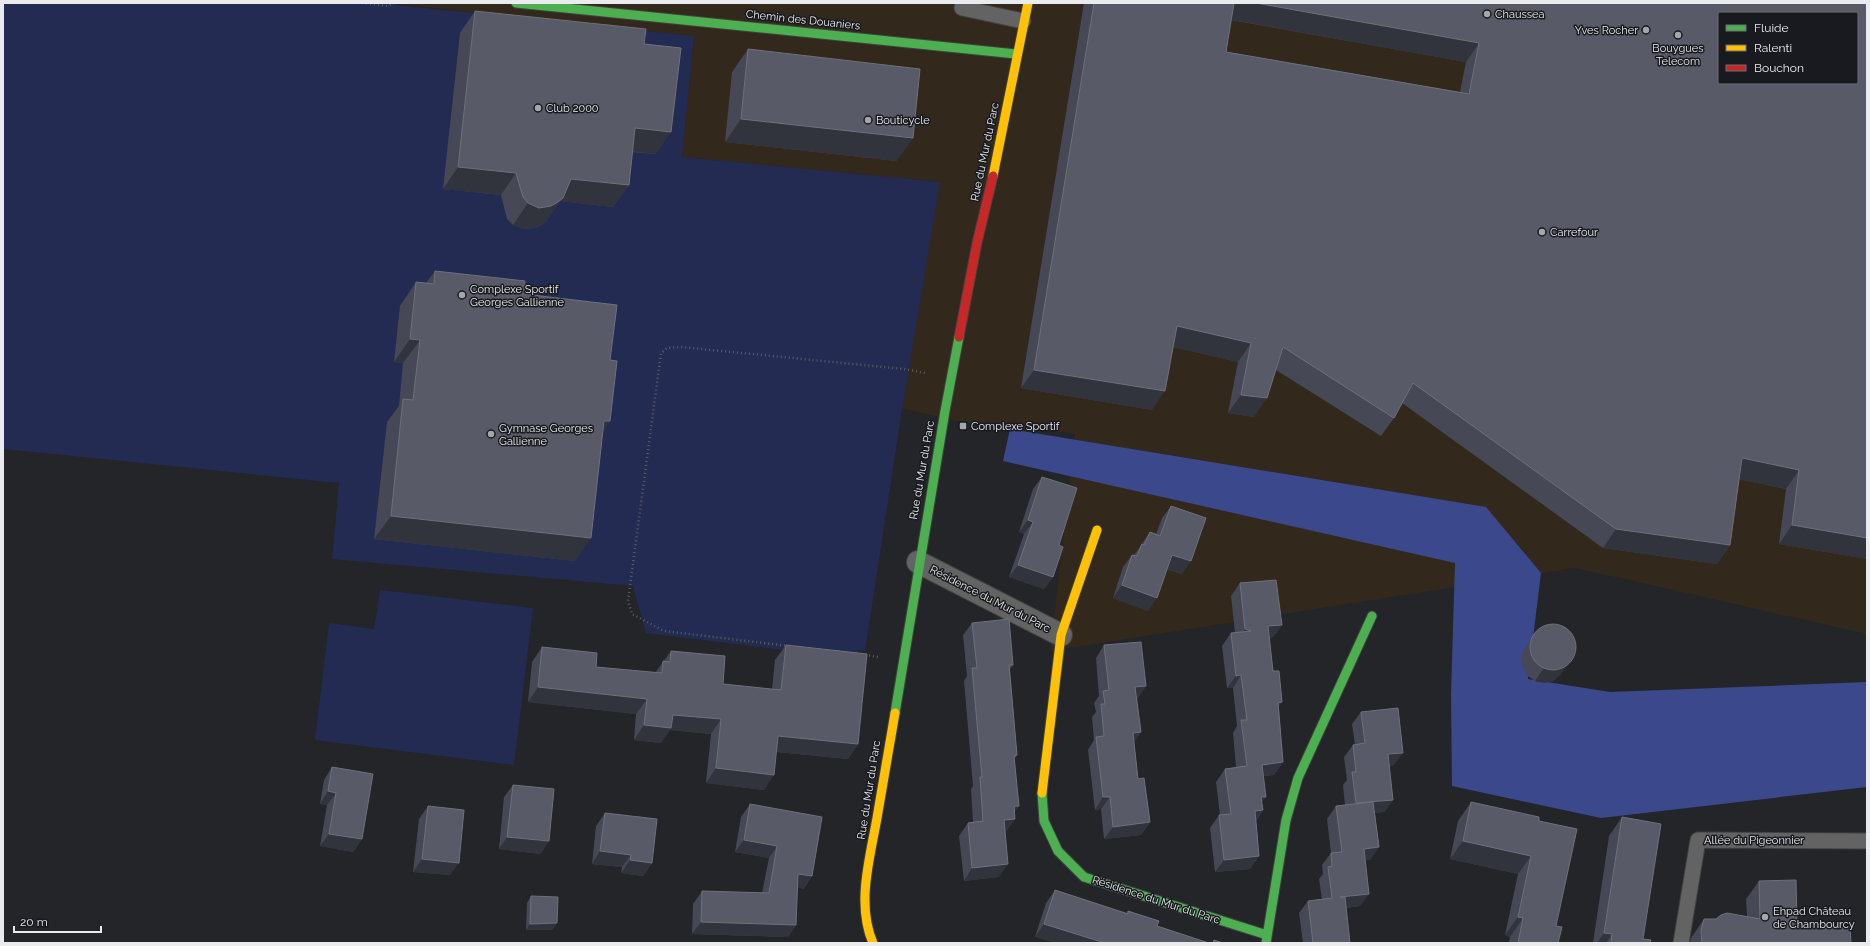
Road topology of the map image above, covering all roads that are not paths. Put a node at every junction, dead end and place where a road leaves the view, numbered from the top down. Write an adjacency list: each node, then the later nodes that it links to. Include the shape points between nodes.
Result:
1 (516, 3): 5 (street, Chemin des Douaniers)
2 (963, 3): 4 (lane, via 962,8)
3 (1028, 3): 4 (street, Rue du Mur du Parc)
4 (1023, 20): 5 (street, Rue du Mur du Parc)
5 (1016, 54): 7 (street, Rue du Mur du Parc, via 951,378)
6 (1097, 530): 9 (street, Résidence du Mur du Parc)
7 (918, 562): 9 (street, Résidence du Mur du Parc); 12 (street, Rue du Mur du Parc, via 866,884 864,914)
8 (1372, 616): 11 (street, Résidence du Mur du Parc, via 1298,778 1286,820)
9 (1061, 635): 11 (street, Résidence du Mur du Parc, via 1042,793 1044,820 1058,851 1084,877)
10 (1867, 842): 13 (lane, Allée du Pigeonnier, via 1698,840)
11 (1267, 939)
12 (873, 943)
13 (1681, 943)

